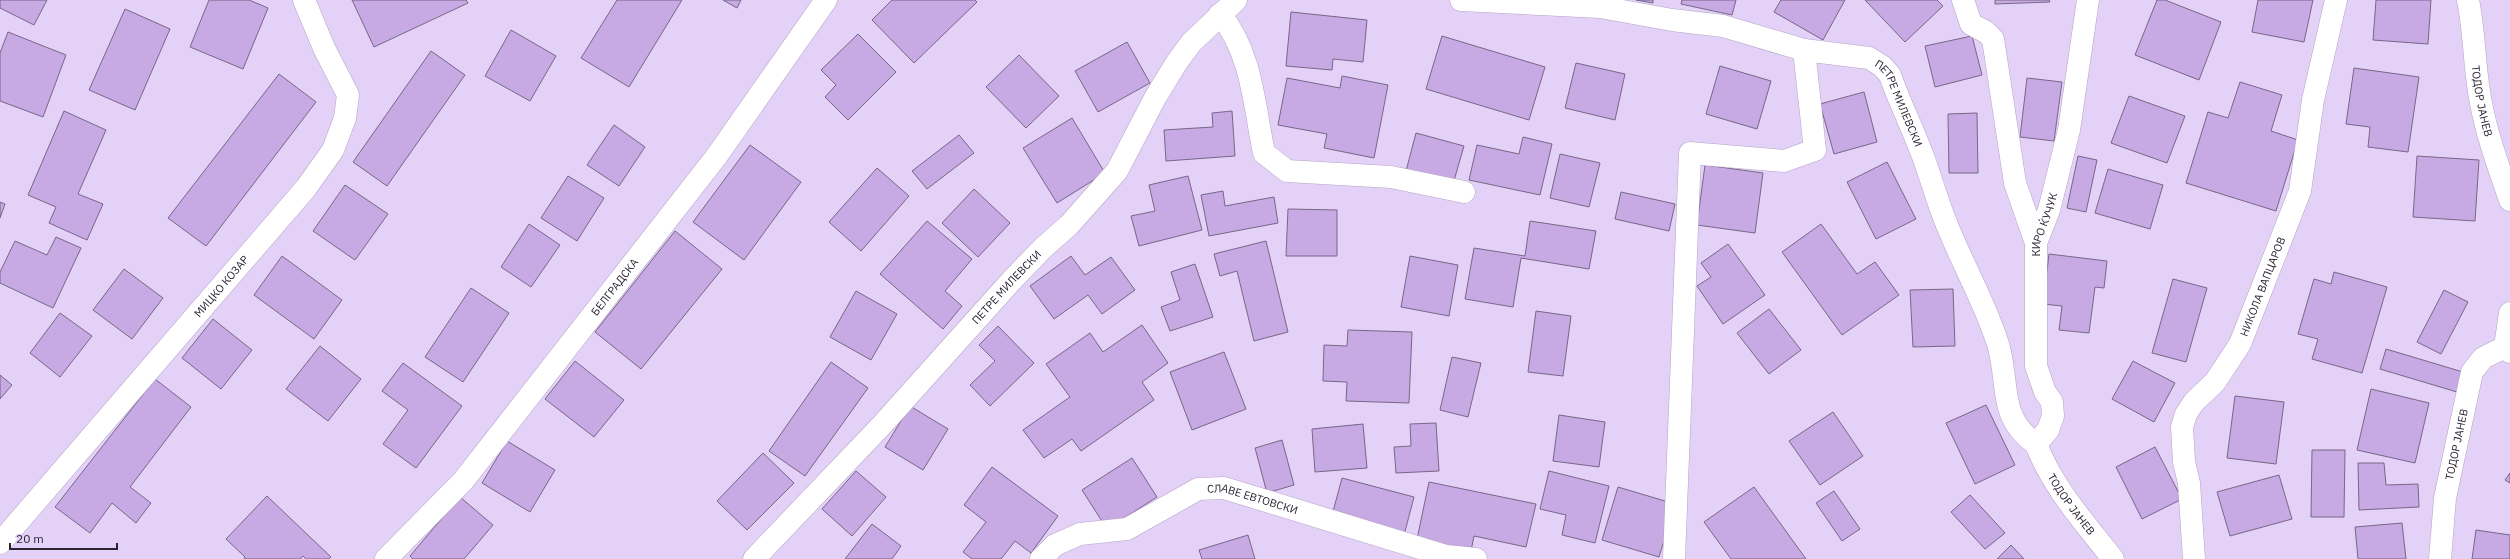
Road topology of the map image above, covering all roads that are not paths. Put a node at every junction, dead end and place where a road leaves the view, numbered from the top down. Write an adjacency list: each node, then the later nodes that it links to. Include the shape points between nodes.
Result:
1 (304, 0): 16 (street, МИЦКО КОЗАР, via 324,48 348,95 345,118 333,150 306,188)
2 (826, 0): 17 (street, БЕЛГРАДСКА, via 716,158 468,475)
3 (1461, 0): 9 (street, ПЕТРЕ МИЛЕВСКИ, via 1600,7 1723,26)
4 (1963, 0): 12 (street, via 1971,24 1993,39 2015,183)
5 (2088, 0): 12 (street, КИРО ЌУЧУК, via 2069,130 2049,210)
6 (2336, 0): 23 (street, НИКОЛА ВАПЦАРОВ, via 2313,100 2300,191 2240,344 2215,382 2194,402 2186,414 2182,427)
7 (2468, 0): 11 (street, ТОДОР ЈАНЕВ, via 2473,21 2481,102 2491,143)
8 (1228, 7): 10 (street, via 1232,29 1245,56 1264,153 1287,171 1391,177); 18 (street, ПЕТРЕ МИЛЕВСКИ, via 1191,43 1177,62 1154,98 1117,171 1069,225 1012,280 929,374)
9 (1804, 50): 15 (street, ПЕТРЕ МИЛЕВСКИ, via 1869,58 1890,75 1924,158 1946,223 1998,345 2008,408 2023,435); 21 (street, via 1815,150 1784,161 1690,153)
10 (1464, 192)
11 (2510, 200)
12 (2036, 243): 15 (street, КИРО ЌУЧУК, via 2036,366 2045,392 2052,402 2053,416 2048,430)
13 (2510, 313): 14 (street, ТОДОР ЈАНЕВ)
14 (2508, 350): 24 (street, ТОДОР ЈАНЕВ, via 2482,358 2472,372 2445,498)
15 (2036, 444): 22 (street, ТОДОР ЈАНЕВ, via 2045,467 2065,498)
16 (0, 543)
17 (386, 559)
18 (754, 559)
19 (1041, 559): 20 (street, СЛАВЕ ЕВТОВСКИ, via 1055,545 1080,534 1127,529 1198,489 1224,488 1446,556)
20 (1476, 559)
21 (1674, 559)
22 (2113, 559)
23 (2194, 559)
24 (2440, 559)

